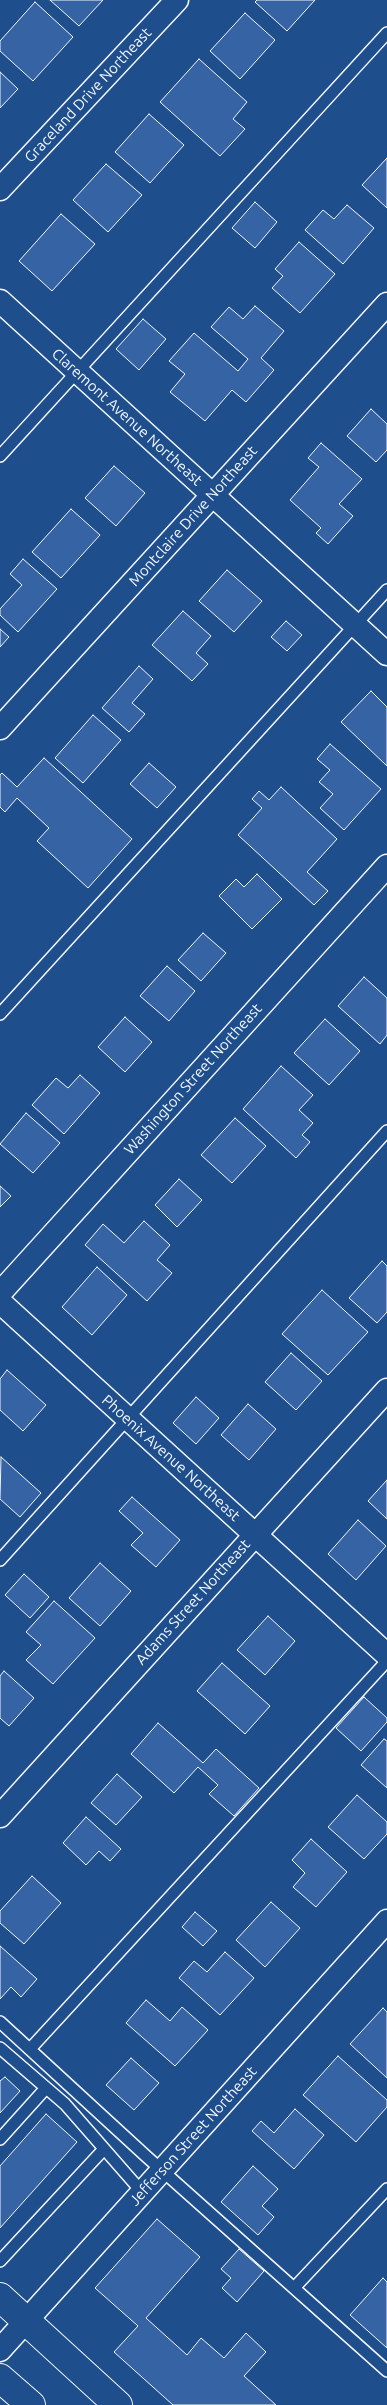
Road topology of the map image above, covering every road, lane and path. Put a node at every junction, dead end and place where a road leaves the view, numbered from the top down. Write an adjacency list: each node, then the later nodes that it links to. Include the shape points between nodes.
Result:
1 (177, 0): 3 (street, Graceland Drive Northeast)
2 (387, 32): 6 (lane)
3 (0, 189)
4 (0, 301): 6 (street, Claremont Avenue Northeast)
5 (387, 304): 8 (street, Montclaire Drive Northeast)
6 (77, 372): 7 (lane); 8 (street, Claremont Avenue Northeast)
7 (0, 456)
8 (212, 495): 10 (street, Claremont Avenue Northeast); 12 (street, Montclaire Drive Northeast)
9 (387, 590): 10 (lane)
10 (355, 625): 11 (street, Claremont Avenue Northeast); 14 (lane)
11 (387, 654)
12 (0, 728)
13 (387, 866): 16 (street, Washington Street Northeast)
14 (0, 1014)
15 (387, 1131): 19 (lane)
16 (0, 1293)
17 (0, 1302): 19 (street, Phoenix Avenue Northeast)
18 (387, 1390): 20 (street, Adams Street Northeast)
19 (128, 1419): 20 (street, Phoenix Avenue Northeast); 21 (lane)
20 (254, 1534): 22 (street, Phoenix Avenue Northeast); 24 (street, Adams Street Northeast)
21 (0, 1560)
22 (387, 1654)
23 (387, 1661): 28 (lane)
24 (0, 1816)
25 (387, 1921): 32 (street, Jefferson Street Northeast)
26 (0, 2022): 28 (lane)
27 (0, 2048): 29 (lane)
28 (30, 2049): 32 (lane)
29 (46, 2088): 30 (lane); 31 (lane, via 65,2104)
30 (0, 2139)
31 (104, 2149): 34 (lane); 35 (lane)
32 (162, 2170): 34 (street, Jefferson Street Northeast); 36 (lane)
33 (387, 2189): 36 (lane)
34 (142, 2192): 38 (street, Jefferson Street Northeast)
35 (0, 2261)
36 (294, 2288): 40 (lane)
37 (0, 2297): 38 (main road)
38 (26, 2322): 39 (street, Jefferson Street Northeast); 43 (main road)
39 (0, 2350)
40 (387, 2371)
41 (0, 2378): 42 (main road)
42 (31, 2405)
43 (118, 2405)

